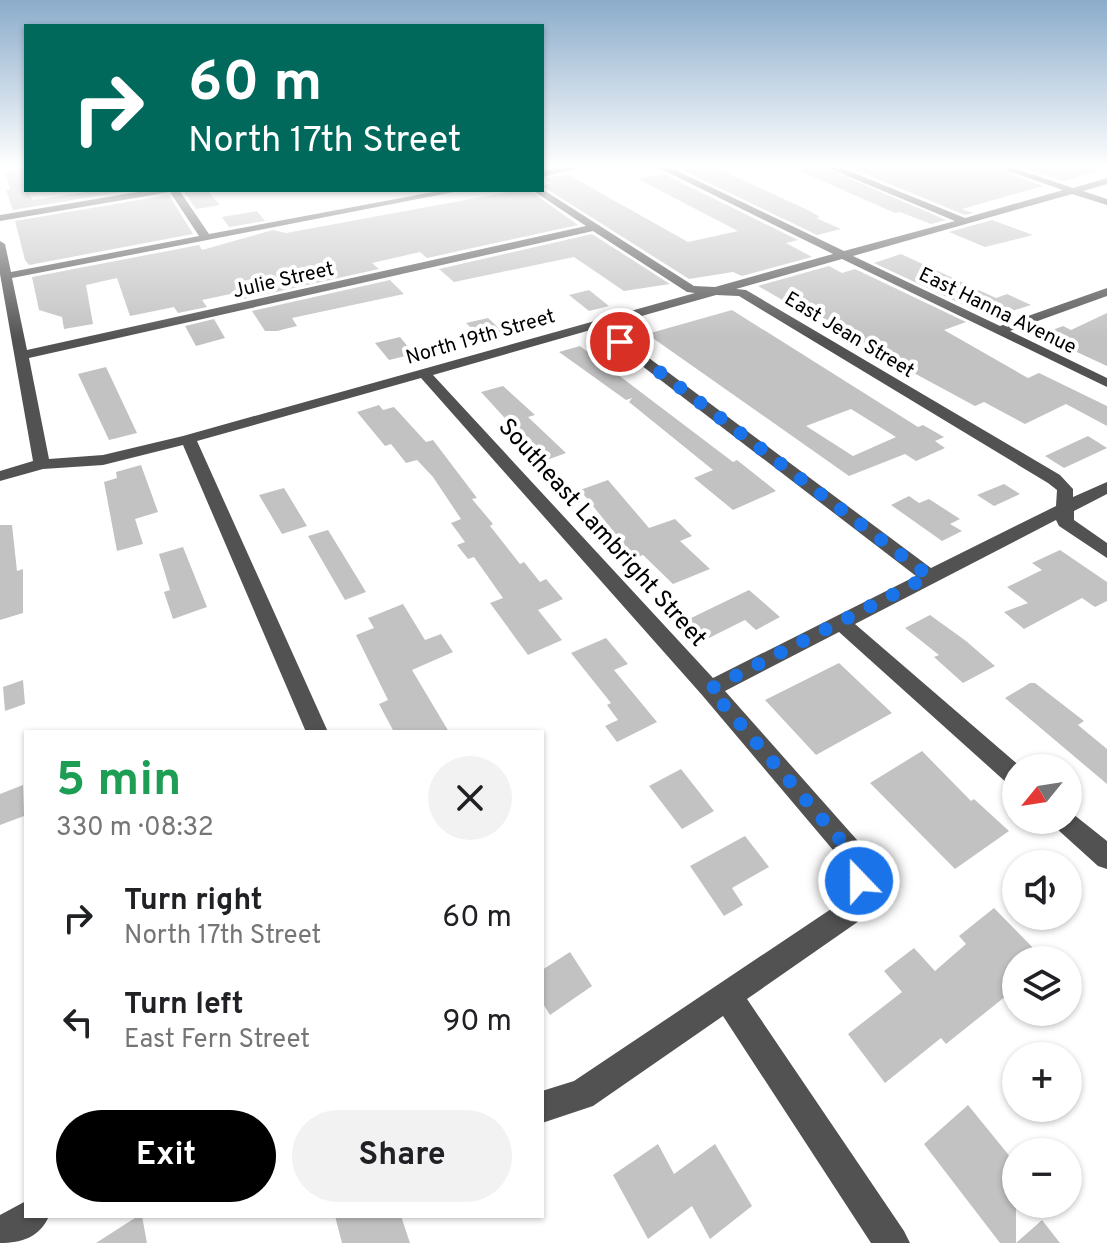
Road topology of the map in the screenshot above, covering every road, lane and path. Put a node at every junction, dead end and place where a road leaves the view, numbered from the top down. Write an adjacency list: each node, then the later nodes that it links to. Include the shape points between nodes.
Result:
1 (196, 223): 7 (street)
2 (285, 223): 7 (street)
3 (591, 223): 6 (street, East Jean Street)
4 (777, 223): 9 (street, East Hanna Avenue)
5 (958, 223): 9 (street, North 19th Street)
6 (597, 227): 11 (street, East Jean Street, via 691,289); 16 (street, Julie Street)
7 (206, 238): 10 (street)
8 (0, 244): 10 (street)
9 (846, 256): 11 (street, North 19th Street); 15 (street, East Hanna Avenue)
10 (4, 268): 13 (street)
11 (716, 291): 14 (street, North 19th Street); 23 (street, East Jean Street, via 742,293 1054,479 1065,489)
12 (1107, 292): 15 (street)
13 (7, 310): 16 (street)
14 (596, 324): 17 (street, North 19th Street); 25 (street)
15 (999, 331): 18 (street, East Hanna Avenue)
16 (23, 355): 20 (street)
17 (424, 373): 19 (street, North 19th Street); 27 (street, Southeast Lambright Street)
18 (1107, 383)
19 (188, 439): 20 (street, North 19th Street, via 103,460); 28 (street)
20 (42, 464): 21 (street, North 19th Street)
21 (0, 476)
22 (1107, 487): 23 (street)
23 (1063, 508): 24 (street, East Jean Street, via 1065,522); 25 (street)
24 (1107, 552)
25 (929, 576): 26 (street)
26 (840, 622): 27 (street); 29 (street)
27 (710, 689): 32 (street, Southeast Lambright Street, via 856,858 863,903)
28 (316, 730)
29 (1002, 765)
30 (1081, 834): 31 (street)
31 (1107, 857)
32 (726, 994): 33 (street, via 582,1095); 36 (street)
33 (544, 1106)
34 (29, 1218): 35 (street)
35 (0, 1235)
36 (892, 1243)

